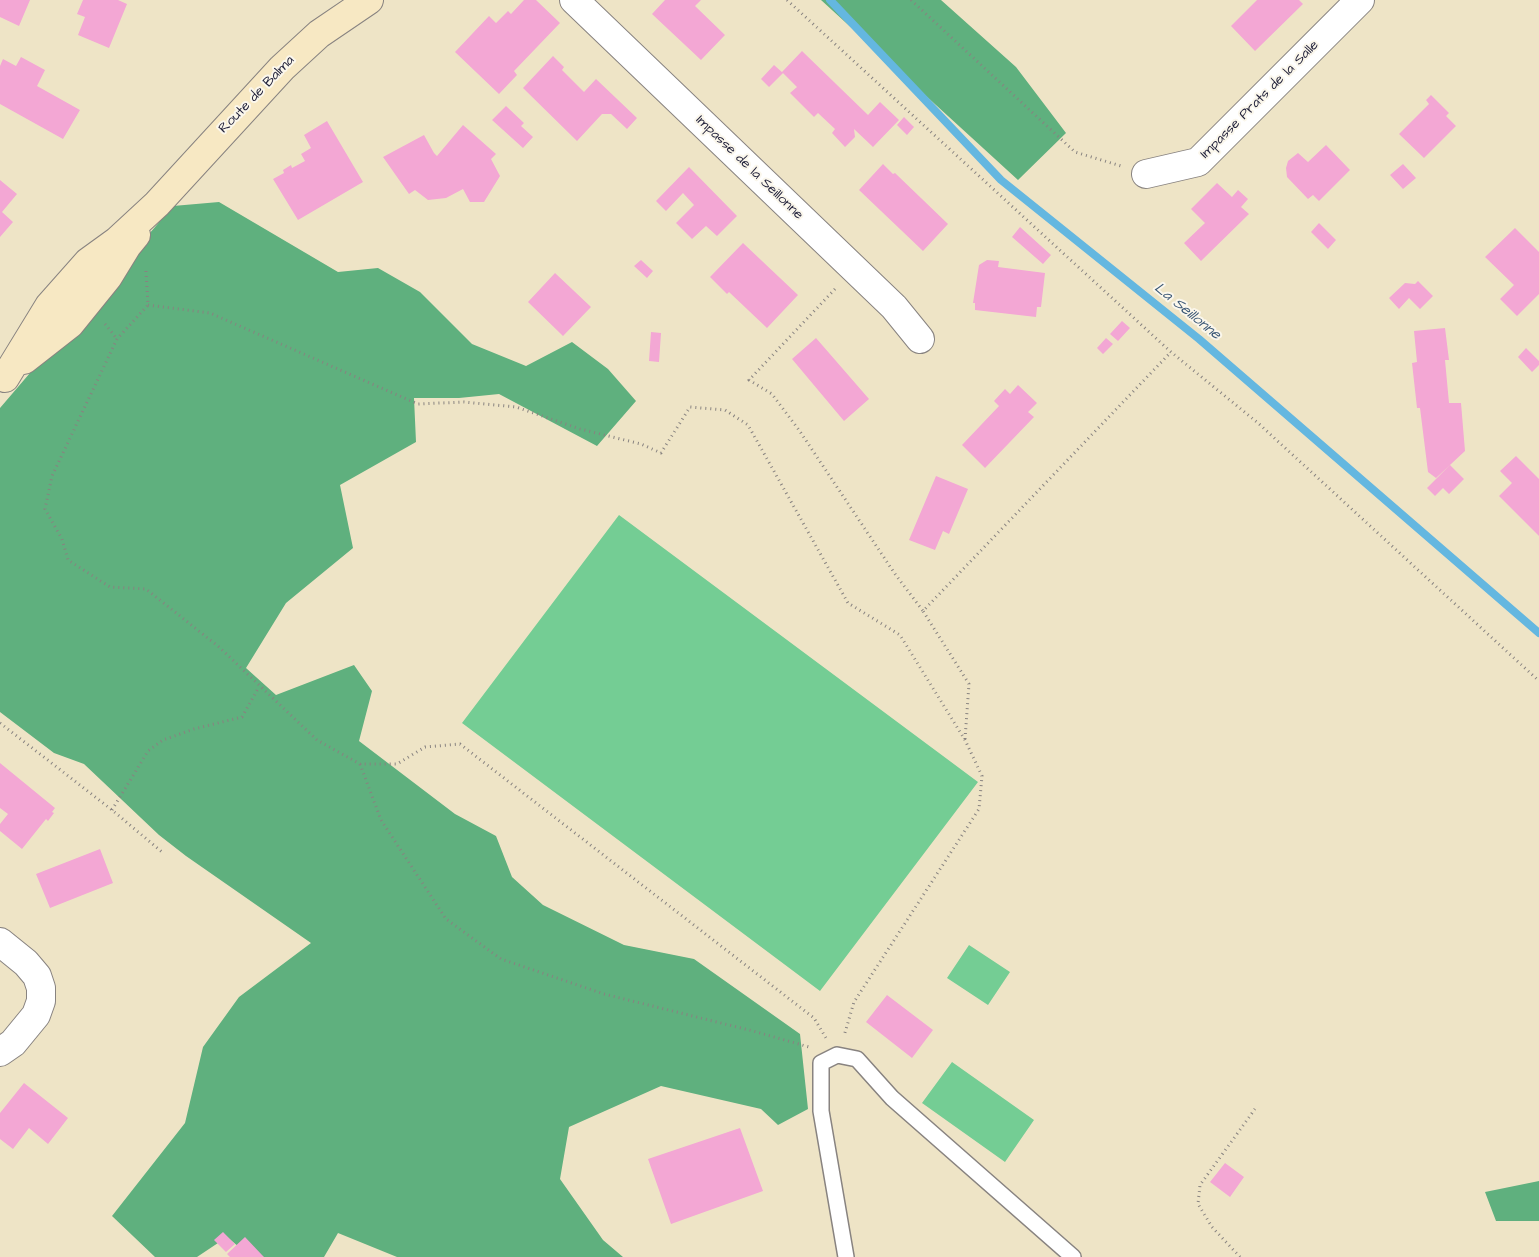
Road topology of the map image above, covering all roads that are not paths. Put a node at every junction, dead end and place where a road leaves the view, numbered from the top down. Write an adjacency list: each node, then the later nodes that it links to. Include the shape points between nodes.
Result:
1 (369, 0): 6 (street, Route de Balma, via 319,34 282,68 157,204 108,277 70,324)
2 (574, 0): 5 (street, Impasse de la Seillonne, via 894,306)
3 (1360, 0): 4 (street, Impasse Prats de la Salle, via 1198,162)
4 (1146, 174)
5 (920, 339)
6 (2, 381)
7 (0, 942): 8 (street, via 37,976 41,1001 36,1015 13,1043)
8 (0, 1052)
9 (846, 1257): 10 (lane, via 821,1111 821,1063 837,1055 857,1059 892,1098)
10 (1073, 1257)

